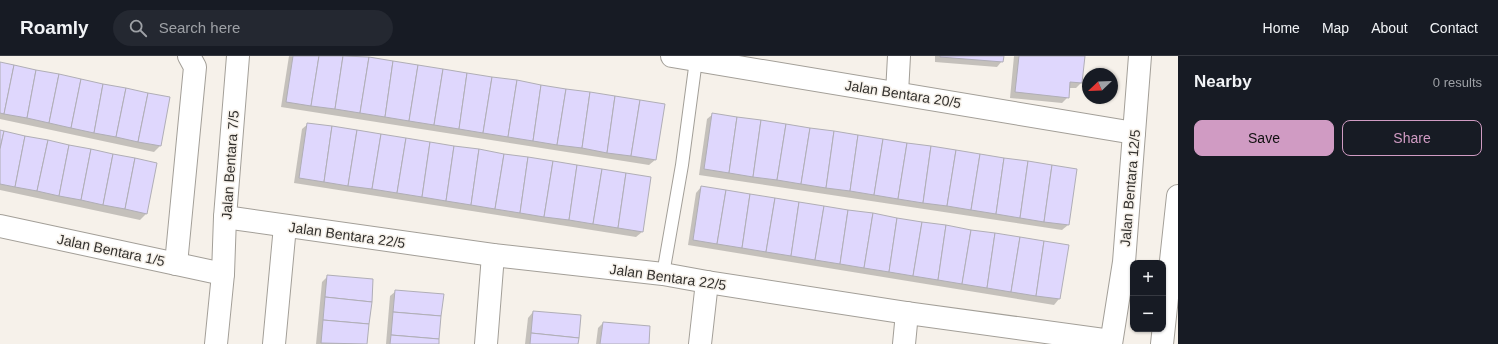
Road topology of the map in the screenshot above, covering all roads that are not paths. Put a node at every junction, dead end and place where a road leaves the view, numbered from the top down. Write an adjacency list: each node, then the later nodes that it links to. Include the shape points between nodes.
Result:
1 (238, 56): 10 (street, Jalan Bentara 7/5)
2 (672, 56): 5 (street, Jalan Bentara 20/5)
3 (899, 56): 7 (street)
4 (1140, 56): 8 (street, Jalan Bentara 12/5)
5 (696, 60): 7 (street, Jalan Bentara 20/5); 16 (lane, via 682,165)
6 (192, 62): 14 (street)
7 (896, 93): 8 (street, Jalan Bentara 20/5)
8 (1134, 133): 19 (street, Jalan Bentara 12/5, via 1124,262)
9 (1178, 196): 25 (street)
10 (225, 217): 12 (street, Jalan Bentara 22/5); 15 (street, Jalan Bentara 7/5)
11 (0, 226): 14 (street, Jalan Bentara 1/5)
12 (285, 226): 13 (street, Jalan Bentara 22/5); 21 (street)
13 (492, 255): 16 (street, Jalan Bentara 22/5); 22 (street)
14 (176, 264): 15 (street, Jalan Bentara 1/5)
15 (222, 274): 20 (street, Jalan Bentara 7/5)
16 (663, 274): 17 (street, Jalan Bentara 22/5)
17 (707, 282): 18 (street, Jalan Bentara 22/5); 23 (street)
18 (907, 313): 19 (street, Jalan Bentara 22/5); 24 (street)
19 (1111, 343)
20 (216, 344)
21 (274, 344)
22 (486, 344)
23 (700, 344)
24 (904, 344)
25 (1162, 344)

